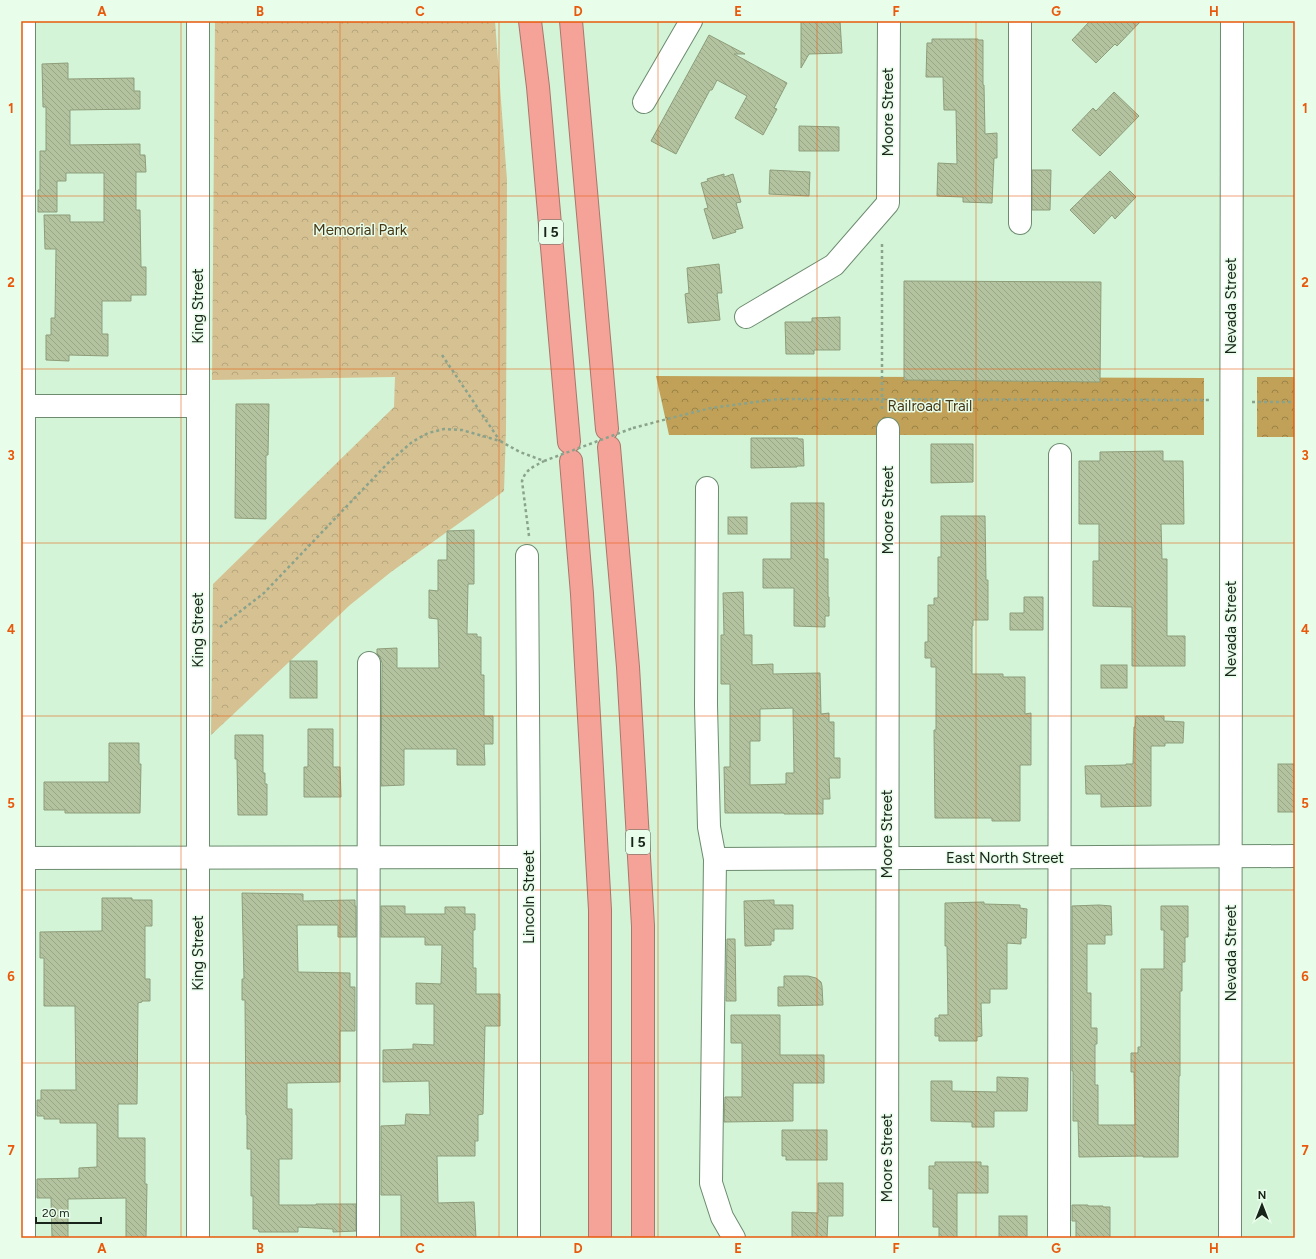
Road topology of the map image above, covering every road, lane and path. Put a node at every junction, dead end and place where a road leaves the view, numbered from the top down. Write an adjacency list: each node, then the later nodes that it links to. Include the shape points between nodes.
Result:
1 (24, 21): 18 (street)
2 (198, 21): 19 (street, King Street)
3 (530, 21): 41 (highway, I 5, via 538,87 582,594 600,910)
4 (571, 21): 42 (highway, I 5, via 628,667 643,926)
5 (691, 21): 9 (street)
6 (888, 21): 12 (street, Moore Street, via 888,203 834,265)
7 (1020, 21): 10 (street)
8 (1232, 21): 33 (street, Nevada Street)
9 (644, 102)
10 (1020, 223)
11 (882, 243): 14 (path)
12 (746, 317)
13 (442, 355): 21 (path)
14 (882, 400): 15 (path); 20 (path, via 882,422); 23 (path, bridge, via 778,399 711,408 633,428)
15 (1217, 400)
16 (1249, 401): 17 (path)
17 (1295, 402)
18 (23, 406): 19 (street); 34 (street)
19 (198, 406): 29 (street, King Street)
20 (888, 429): 35 (street, Moore Street)
21 (500, 441): 23 (path); 26 (path, via 462,430 444,429 428,433 412,442 388,463 264,593)
22 (1060, 455): 32 (street)
23 (544, 461): 25 (path, via 530,468 522,481 530,546)
24 (707, 488): 36 (street, via 706,712 709,827)
25 (527, 556): 31 (street, Lincoln Street)
26 (220, 628)
27 (369, 663): 30 (street)
28 (1295, 856): 33 (street, East North Street)
29 (198, 857): 30 (street); 34 (street); 38 (street, King Street)
30 (369, 857): 31 (street); 39 (street)
31 (529, 857): 40 (street, Lincoln Street)
32 (1059, 857): 33 (street, East North Street); 35 (street, East North Street); 45 (street)
33 (1231, 857): 46 (street, Nevada Street)
34 (23, 858): 37 (street)
35 (887, 858): 36 (street, East North Street); 44 (street, Moore Street)
36 (715, 859): 43 (street, via 711,1183 722,1217)
37 (24, 1238)
38 (198, 1238)
39 (368, 1238)
40 (529, 1238)
41 (600, 1238)
42 (643, 1238)
43 (734, 1238)
44 (887, 1238)
45 (1059, 1238)
46 (1230, 1238)

